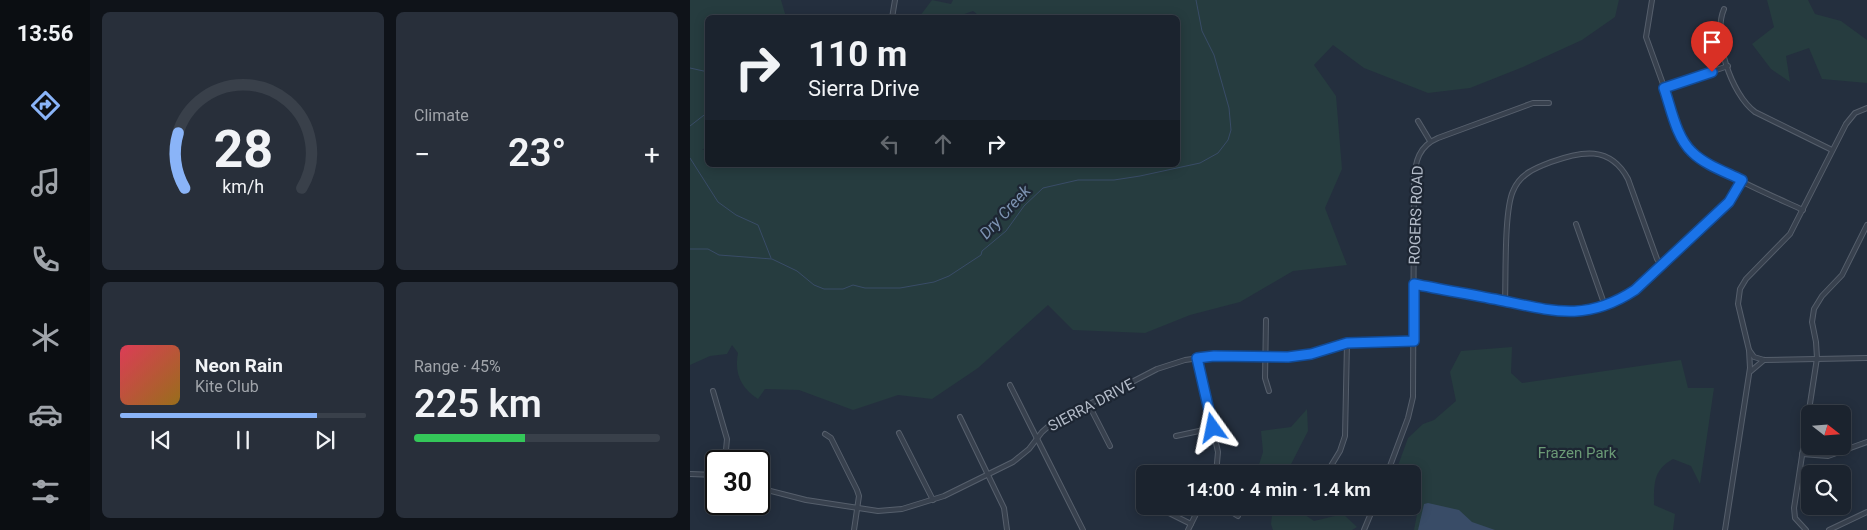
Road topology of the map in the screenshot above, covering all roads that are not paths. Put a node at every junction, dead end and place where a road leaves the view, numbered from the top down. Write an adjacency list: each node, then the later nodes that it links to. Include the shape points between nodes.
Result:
1 (895, 0): 4 (street)
2 (1652, 0): 6 (street, via 1646,37)
3 (1724, 9): 5 (street, via 1720,17 1720,32)
4 (892, 15)
5 (1728, 66): 6 (street); 11 (street, via 1739,96 1750,108)
6 (1664, 88): 12 (street, via 1689,150)
7 (1549, 103): 10 (street, via 1533,103)
8 (1867, 108): 11 (street, via 1848,120)
9 (1418, 120): 10 (street)
10 (1430, 141): 17 (street, ROGERS ROAD, via 1420,151 1415,170)
11 (1832, 150): 13 (street)
12 (1742, 180): 13 (street); 16 (street, via 1729,202)
13 (1803, 210): 23 (street, via 1787,239 1740,289 1738,304)
14 (1576, 224): 19 (street)
15 (1867, 225): 26 (street, via 1842,275 1816,303 1812,322)
16 (1662, 266): 18 (street, via 1625,174 1608,158 1582,153 1532,170 1513,190 1509,206); 19 (street, via 1635,290)
17 (1414, 284): 18 (street); 21 (street, ROGERS ROAD)
18 (1505, 301): 19 (street, via 1563,313)
19 (1605, 306)
20 (1266, 320): 24 (street)
21 (1414, 341): 22 (street, SIERRA DRIVE); 50 (street, ROGERS ROAD, via 1411,406)
22 (1347, 343): 24 (street, SIERRA DRIVE, via 1303,356); 49 (street, via 1346,436)
23 (1749, 350): 28 (street, via 1754,357); 29 (street)
24 (1265, 356): 25 (street, SIERRA DRIVE); 32 (street)
25 (1197, 358): 33 (street, SIERRA DRIVE, via 1157,369); 36 (street)
26 (1816, 358): 27 (street); 28 (street); 34 (street)
27 (1867, 358)
28 (1764, 360): 29 (street)
29 (1750, 372): 67 (street)
30 (1010, 385): 40 (street)
31 (713, 391): 44 (street, via 727,439)
32 (1269, 391)
33 (1089, 405): 40 (street, SIERRA DRIVE, via 1051,424); 42 (street)
34 (1809, 405)
35 (960, 417): 52 (street)
36 (1213, 428): 39 (street); 48 (street, via 1218,452)
37 (899, 433): 55 (street)
38 (825, 434): 56 (street, via 857,490)
39 (1176, 436)
40 (1038, 437): 52 (street, SIERRA DRIVE, via 1020,457); 64 (street)
41 (1867, 442): 43 (street)
42 (1110, 446)
43 (1851, 448)
44 (727, 450)
45 (1802, 455): 68 (street, via 1794,513)
46 (1815, 455): 47 (street)
47 (1831, 455)
48 (1217, 465)
49 (1331, 465)
50 (1390, 465)
51 (690, 474): 53 (street)
52 (988, 474): 55 (street, SIERRA DRIVE); 63 (street, via 1004,508)
53 (705, 475)
54 (770, 491): 56 (street, SIERRA DRIVE)
55 (933, 500): 56 (street, SIERRA DRIVE, via 891,511)
56 (857, 507): 62 (street)
57 (1867, 512): 69 (street)
58 (1173, 515): 61 (street)
59 (1196, 515): 61 (street)
60 (1370, 515): 66 (street)
61 (1191, 524): 65 (street)
62 (854, 530)
63 (1007, 530)
64 (1083, 530)
65 (1188, 530)
66 (1364, 530)
67 (1725, 530)
68 (1806, 530)
69 (1829, 530)

